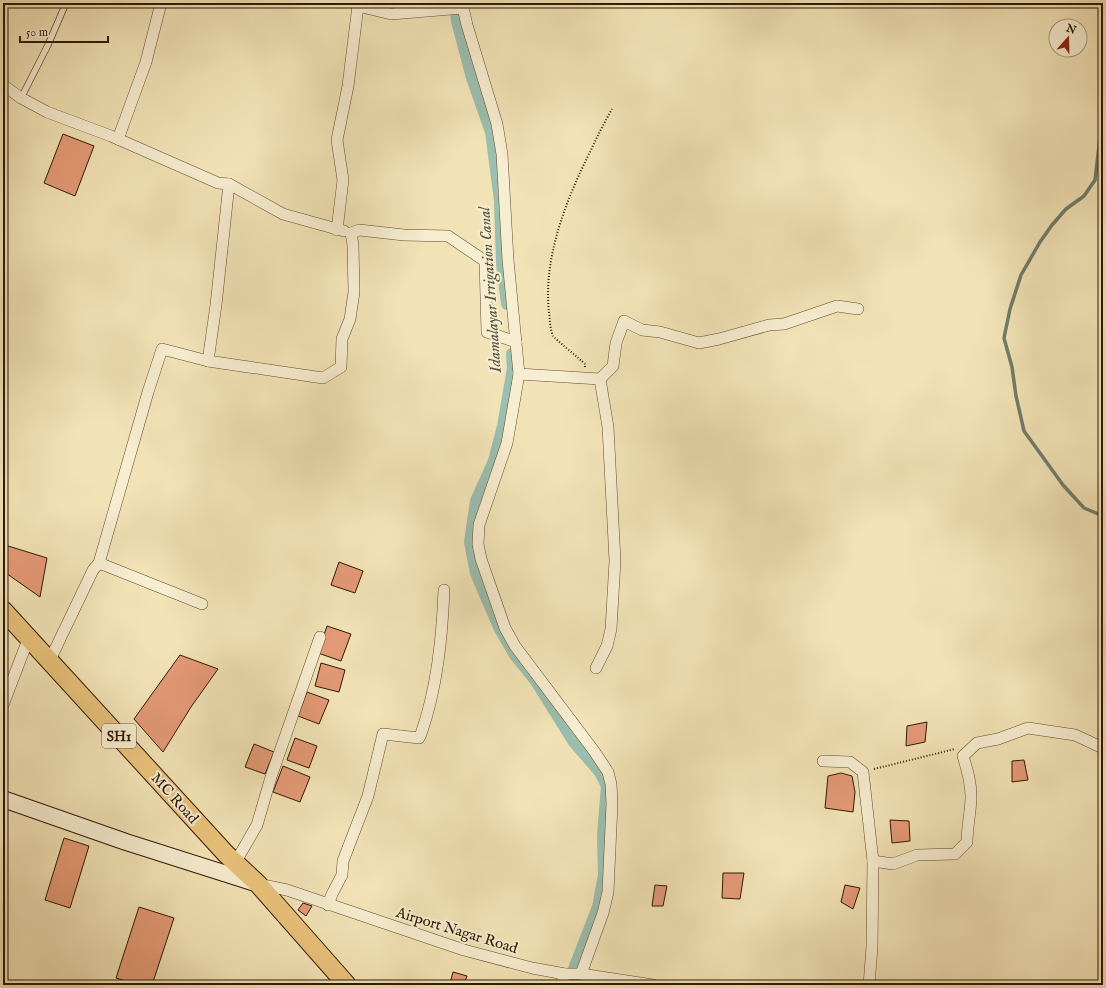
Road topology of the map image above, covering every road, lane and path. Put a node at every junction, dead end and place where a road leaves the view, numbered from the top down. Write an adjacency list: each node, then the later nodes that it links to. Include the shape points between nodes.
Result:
1 (66, 3): 6 (lane)
2 (161, 3): 8 (street, via 146,62)
3 (356, 4): 4 (street, via 391,14); 10 (street, via 348,86 337,140 343,180)
4 (463, 6): 13 (street, via 497,124 502,154)
5 (3, 85): 6 (street)
6 (21, 98): 8 (street, via 47,112)
7 (612, 108): 16 (path, via 570,194 551,254 549,273 548,304 554,338 585,364)
8 (118, 139): 9 (street, via 218,183)
9 (229, 184): 10 (street, via 283,214); 14 (street)
10 (338, 230): 11 (street)
11 (351, 233): 13 (street, via 360,230 448,236 485,261 487,332); 14 (street, via 354,292 350,319 342,339 341,367 324,378)
12 (858, 309): 17 (street, via 837,306 784,324 769,325 719,340 699,343 660,332 642,330 624,321 616,343 613,366)
13 (516, 342): 15 (street)
14 (208, 361): 18 (street, via 162,350)
15 (519, 374): 16 (street); 36 (street, via 507,443 479,525 478,544 505,628 515,646 594,751 608,772 611,784 608,892 603,914)
16 (586, 378): 17 (street)
17 (600, 379): 25 (street, via 608,427 615,562 611,629 607,646)
18 (99, 563): 20 (street); 24 (street, via 93,570)
19 (444, 590): 35 (street, via 440,645 433,690 421,734 419,738 383,734 368,796 343,861 342,876)
20 (202, 604)
21 (3, 610): 22 (main road, MC Road / SH1)
22 (29, 637): 24 (main road, MC Road / SH1); 26 (street)
23 (320, 637): 33 (street, via 257,825)
24 (50, 660): 33 (main road, MC Road / SH1)
25 (596, 668)
26 (3, 705)
27 (977, 743): 28 (street, via 998,739 1028,728 1075,735); 30 (path); 32 (street, via 963,756 970,778 968,842 955,854 917,855 893,864)
28 (1103, 748)
29 (823, 761): 30 (street, via 850,762)
30 (863, 772): 32 (street)
31 (3, 799): 34 (main road)
32 (873, 861): 40 (street)
33 (235, 863): 34 (main road, MC Road / SH1)
34 (258, 884): 35 (street, Airport Nagar Road, via 287,890); 37 (main road, MC Road / SH1)
35 (328, 904): 38 (street, Airport Nagar Road, via 464,950 532,968)
36 (581, 974): 38 (street, Airport Nagar Road); 39 (street, Airport Nagar Road)
37 (338, 981)
38 (562, 981)
39 (653, 985)
40 (869, 985)

